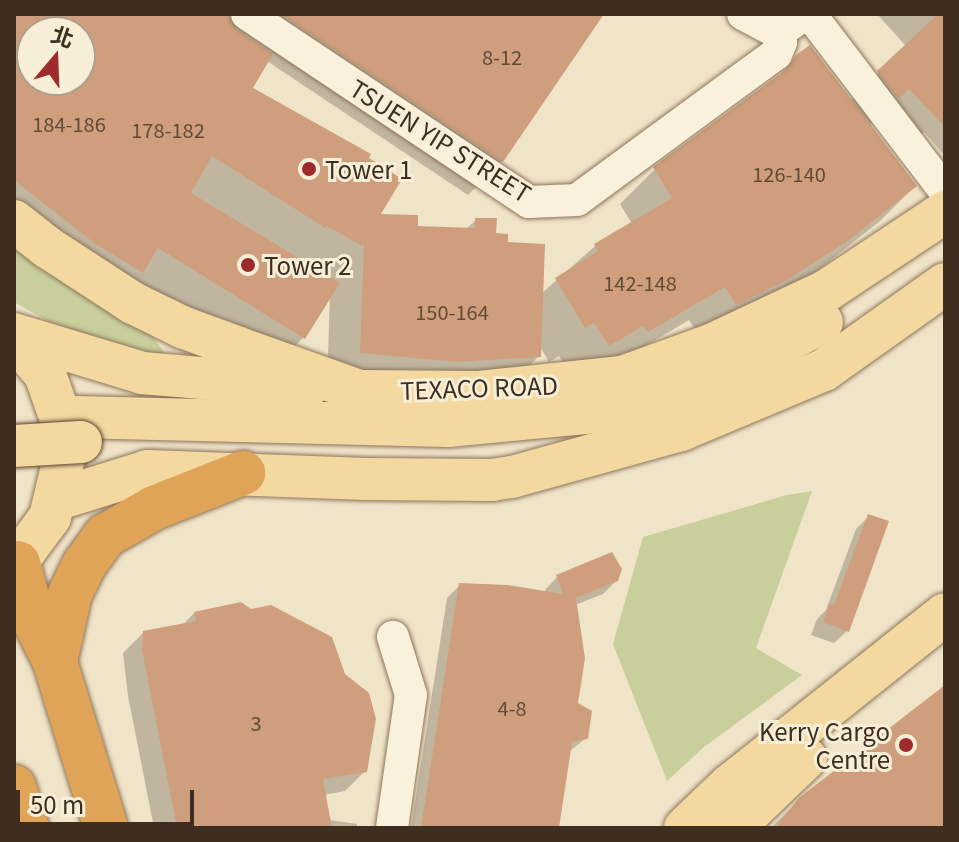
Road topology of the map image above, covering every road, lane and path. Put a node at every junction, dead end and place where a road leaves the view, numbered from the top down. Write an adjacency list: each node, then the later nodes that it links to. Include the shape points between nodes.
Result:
1 (247, 14): 4 (street, TSUEN YIP STREET, via 529,202 577,200 776,54)
2 (743, 14): 4 (street)
3 (808, 14): 4 (street); 5 (street)
4 (778, 33)
5 (945, 191)
6 (945, 212): 12 (main road, TEXACO ROAD, via 826,291 711,345)
7 (14, 221): 13 (main road, TEXACO ROAD, via 133,303 182,327)
8 (945, 244): 17 (main road, via 726,374 631,407)
9 (945, 262): 14 (main road, via 808,348)
10 (945, 284): 14 (main road, TEXACO ROAD, via 824,370)
11 (14, 336): 13 (main road, via 142,373); 21 (main road, via 45,374 65,431)
12 (622, 377): 13 (main road, TEXACO ROAD, via 479,392); 17 (main road)
13 (360, 391)
14 (744, 401): 18 (main road, TEXACO ROAD)
15 (14, 421): 16 (main road)
16 (78, 429): 17 (main road, TEXACO ROAD, via 254,421 448,426); 17 (main road, TEXACO ROAD, via 415,449); 19 (main road, bridge)
17 (514, 435): 18 (main road, TEXACO ROAD)
18 (644, 443): 20 (main road, TEXACO ROAD, via 492,480)
19 (14, 446)
20 (243, 473): 21 (main road, TEXACO ROAD, via 148,471); 26 (highway, via 154,508 105,536 70,594)
21 (55, 500): 22 (main road, via 50,517)
22 (16, 564): 26 (highway, via 33,618)
23 (945, 614): 31 (main road, via 729,786)
24 (393, 637): 30 (street, via 411,695)
25 (945, 649): 32 (main road, via 801,762)
26 (55, 662): 29 (highway)
27 (14, 787): 28 (highway)
28 (27, 828)
29 (106, 828)
30 (392, 828)
31 (685, 828)
32 (733, 828)

